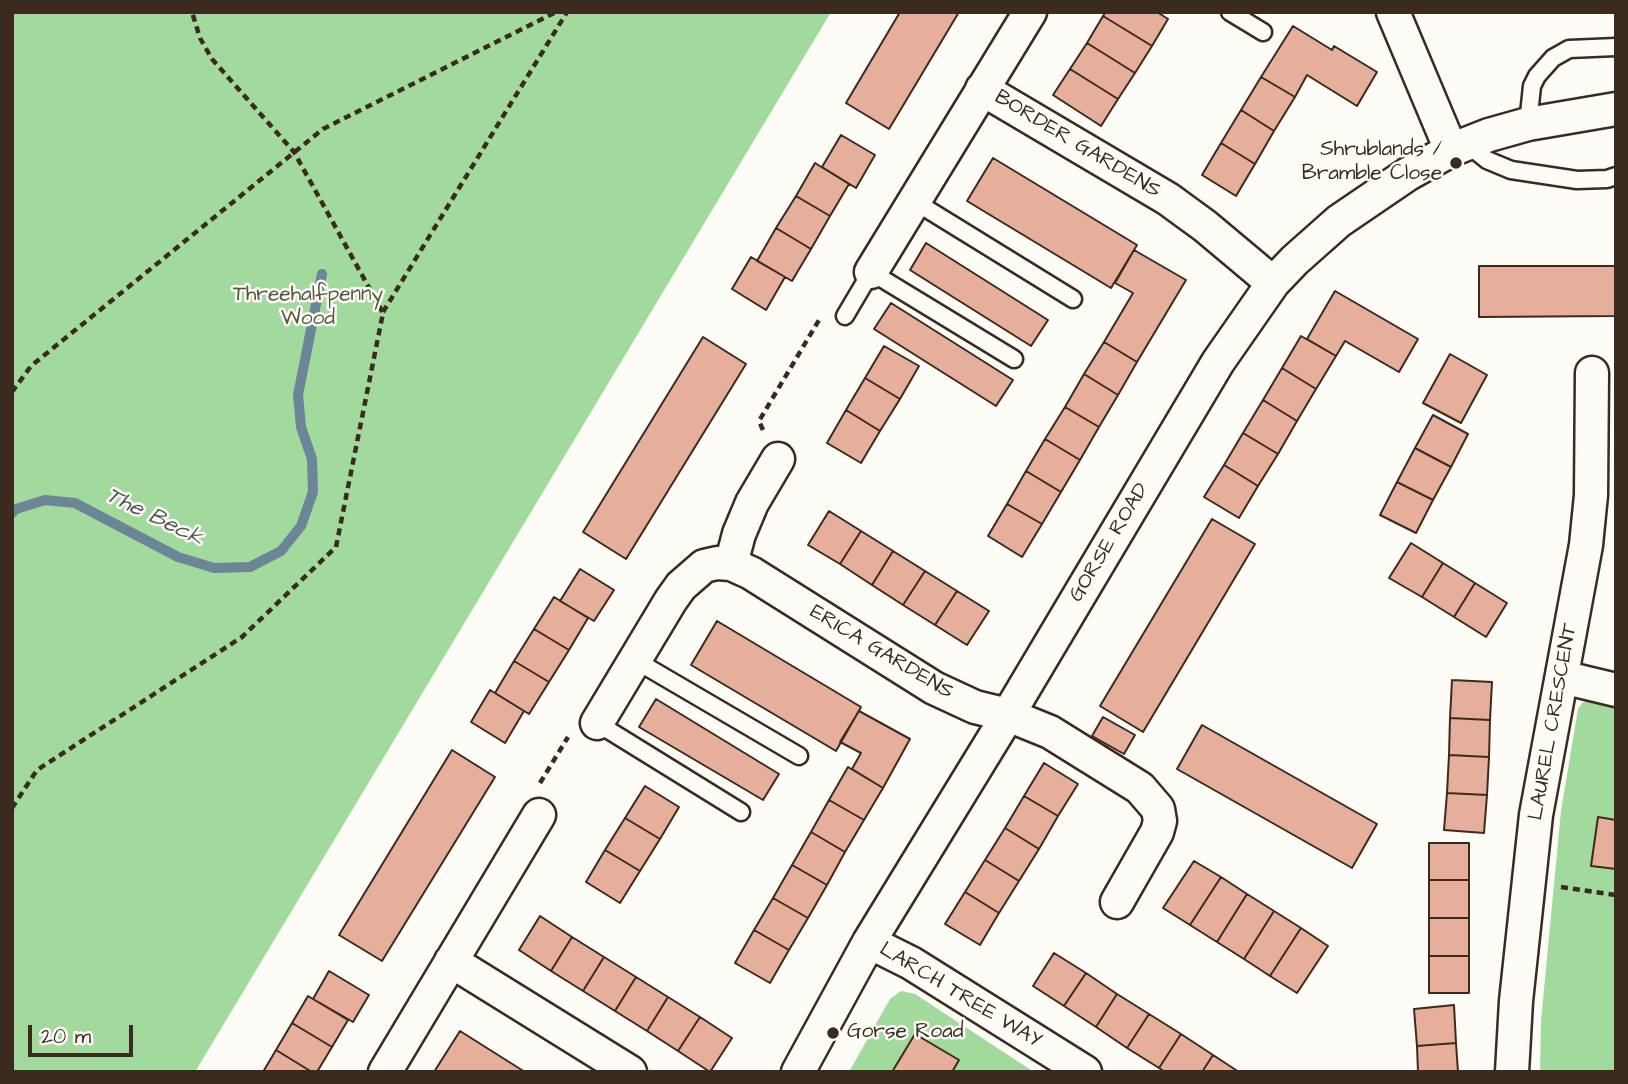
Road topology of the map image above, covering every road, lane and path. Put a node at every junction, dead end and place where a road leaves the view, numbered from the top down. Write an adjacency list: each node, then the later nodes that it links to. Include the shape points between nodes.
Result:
1 (192, 12): 13 (path, via 212,59)
2 (556, 12): 13 (path, via 323,129)
3 (567, 12): 19 (path)
4 (1030, 12): 9 (street)
5 (1230, 12): 7 (lane)
6 (1393, 12): 12 (street)
7 (1263, 32)
8 (1616, 47): 11 (lane, via 1569,49 1553,58 1532,86)
9 (982, 89): 15 (street, BORDER GARDENS); 17 (street, BORDER GARDENS, via 1168,199)
10 (1616, 109): 11 (street, GORSE ROAD)
11 (1528, 124): 12 (street, GORSE ROAD)
12 (1459, 147): 14 (lane, via 1511,170 1577,180); 17 (street, GORSE ROAD, via 1408,174 1339,221)
13 (294, 152): 19 (path); 23 (path, via 31,366)
14 (1616, 176)
15 (914, 201): 16 (street, BORDER GARDENS); 18 (lane)
16 (871, 272): 20 (lane); 21 (lane)
17 (1273, 283): 29 (street, GORSE ROAD, via 1218,362)
18 (1073, 299)
19 (383, 313): 32 (path, via 336,547 242,637 37,770)
20 (845, 316): 24 (path, via 823,314 759,421)
21 (1014, 359)
22 (1592, 373): 27 (street, LAUREL CRESCENT, via 1588,523)
23 (12, 392)
24 (778, 459): 25 (street, via 743,523)
25 (731, 564): 26 (street, via 704,566 692,574); 29 (street, ERICA GARDENS, via 934,688 975,707)
26 (635, 660): 30 (street); 31 (lane)
27 (1562, 677): 28 (street); 35 (street, LAUREL CRESCENT, via 1544,764)
28 (1616, 690)
29 (1008, 715): 37 (street, ERICA GARDENS, via 1050,732 1116,772 1140,788 1158,809 1157,832); 38 (street, GORSE ROAD)
30 (597, 723): 33 (lane); 34 (path, via 572,729 531,798)
31 (799, 756)
32 (12, 808)
33 (741, 812)
34 (539, 815): 39 (street)
35 (1528, 882): 36 (path); 44 (street, LAUREL CRESCENT)
36 (1616, 895)
37 (1117, 902)
38 (869, 942): 42 (street, GORSE ROAD); 43 (street, LARCH TREE WAY, via 911,963)
39 (451, 961): 40 (street); 41 (street)
40 (385, 1072)
41 (630, 1072)
42 (798, 1072)
43 (1086, 1072)
44 (1512, 1072)

